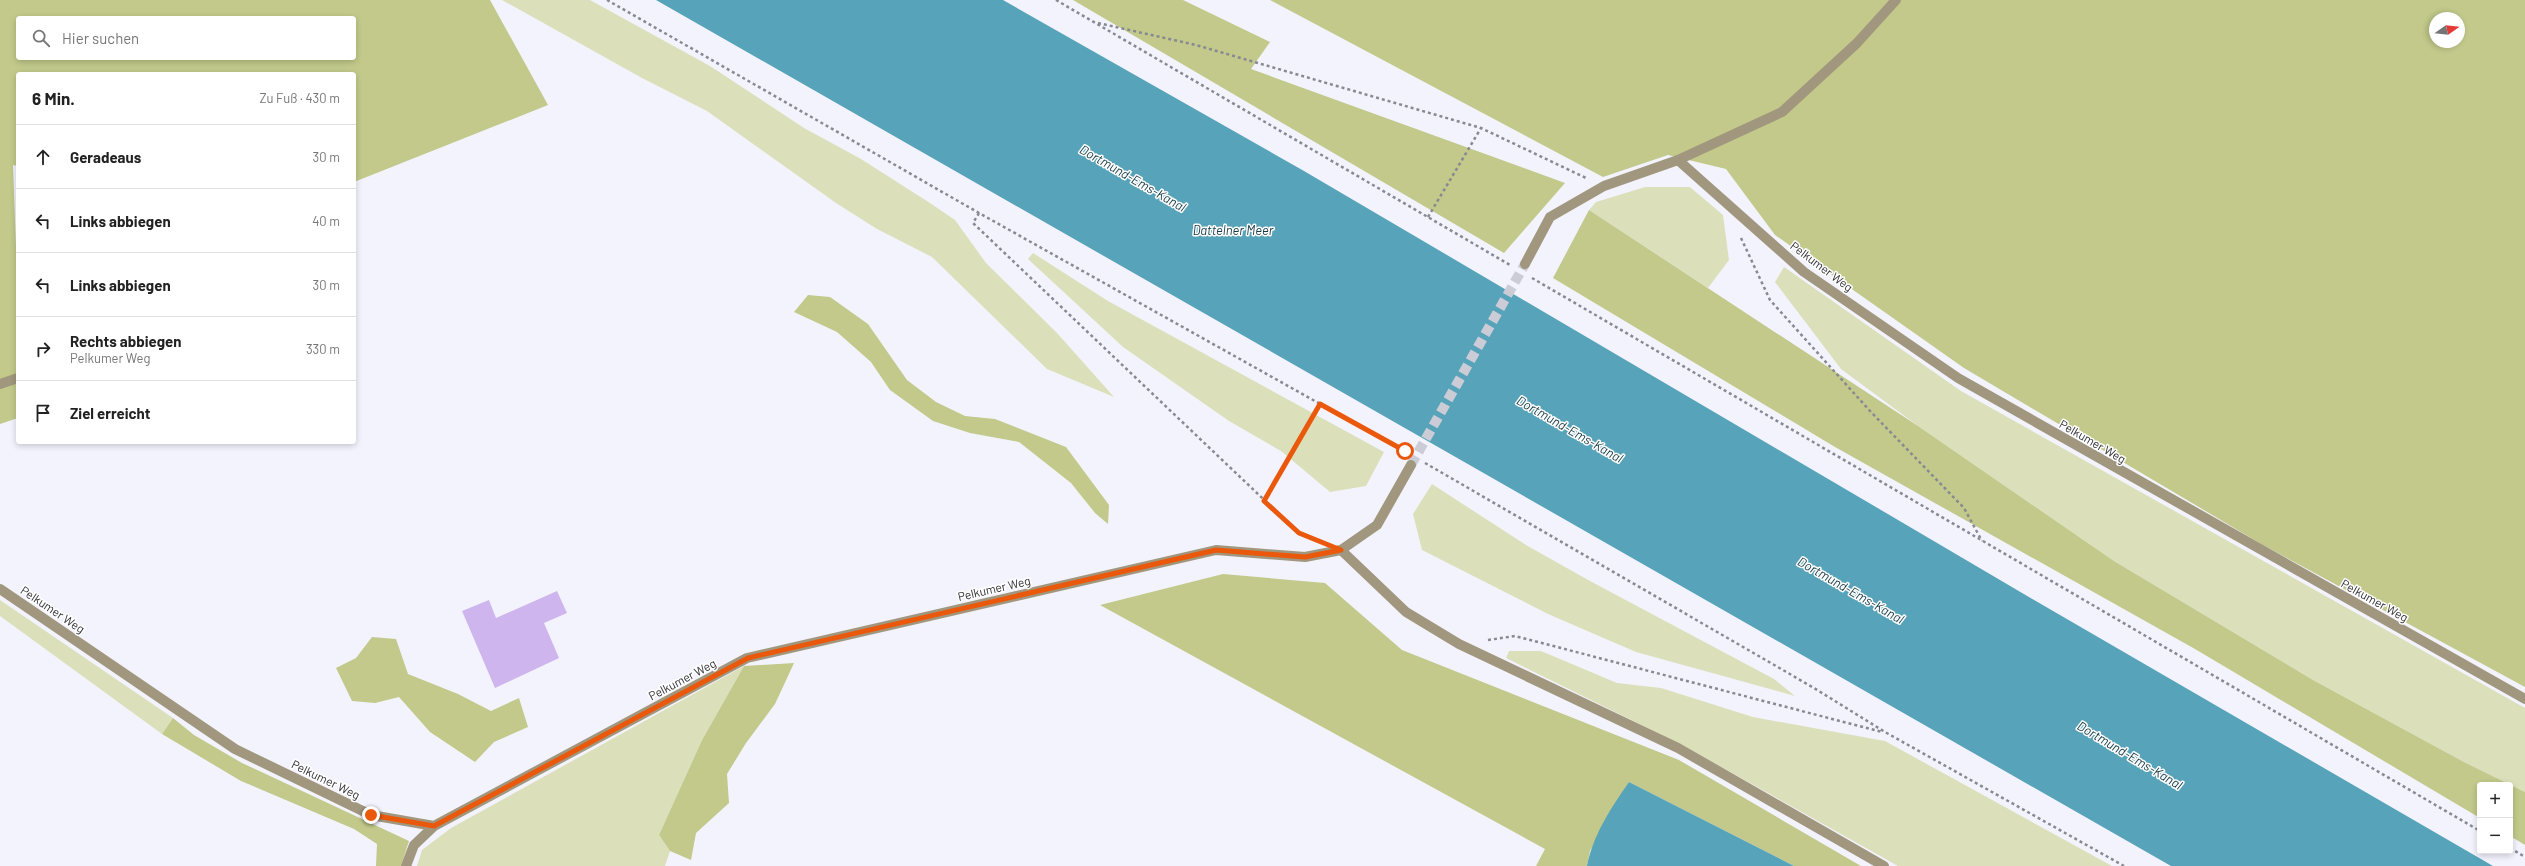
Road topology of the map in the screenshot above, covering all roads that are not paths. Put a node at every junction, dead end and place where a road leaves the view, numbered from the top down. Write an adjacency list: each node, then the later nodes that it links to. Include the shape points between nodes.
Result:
1 (1896, 0): 2 (street, via 1857,43 1782,112)
2 (1678, 160): 3 (street, via 1604,186 1550,217); 9 (street, Pelkumer Weg, via 1804,272 1958,378)
3 (1521, 267)
4 (16, 379): 5 (street)
5 (0, 384)
6 (1414, 460): 7 (street, Pelkumer Weg, via 1377,525)
7 (1341, 550): 10 (street, Pelkumer Weg, via 1305,557 1216,550 748,658); 12 (street, via 1406,612 1459,644 1678,748)
8 (0, 589): 10 (street, Pelkumer Weg, via 235,749 371,815)
9 (2525, 699)
10 (434, 826): 11 (street, via 414,845)
11 (406, 866)
12 (1884, 866)

